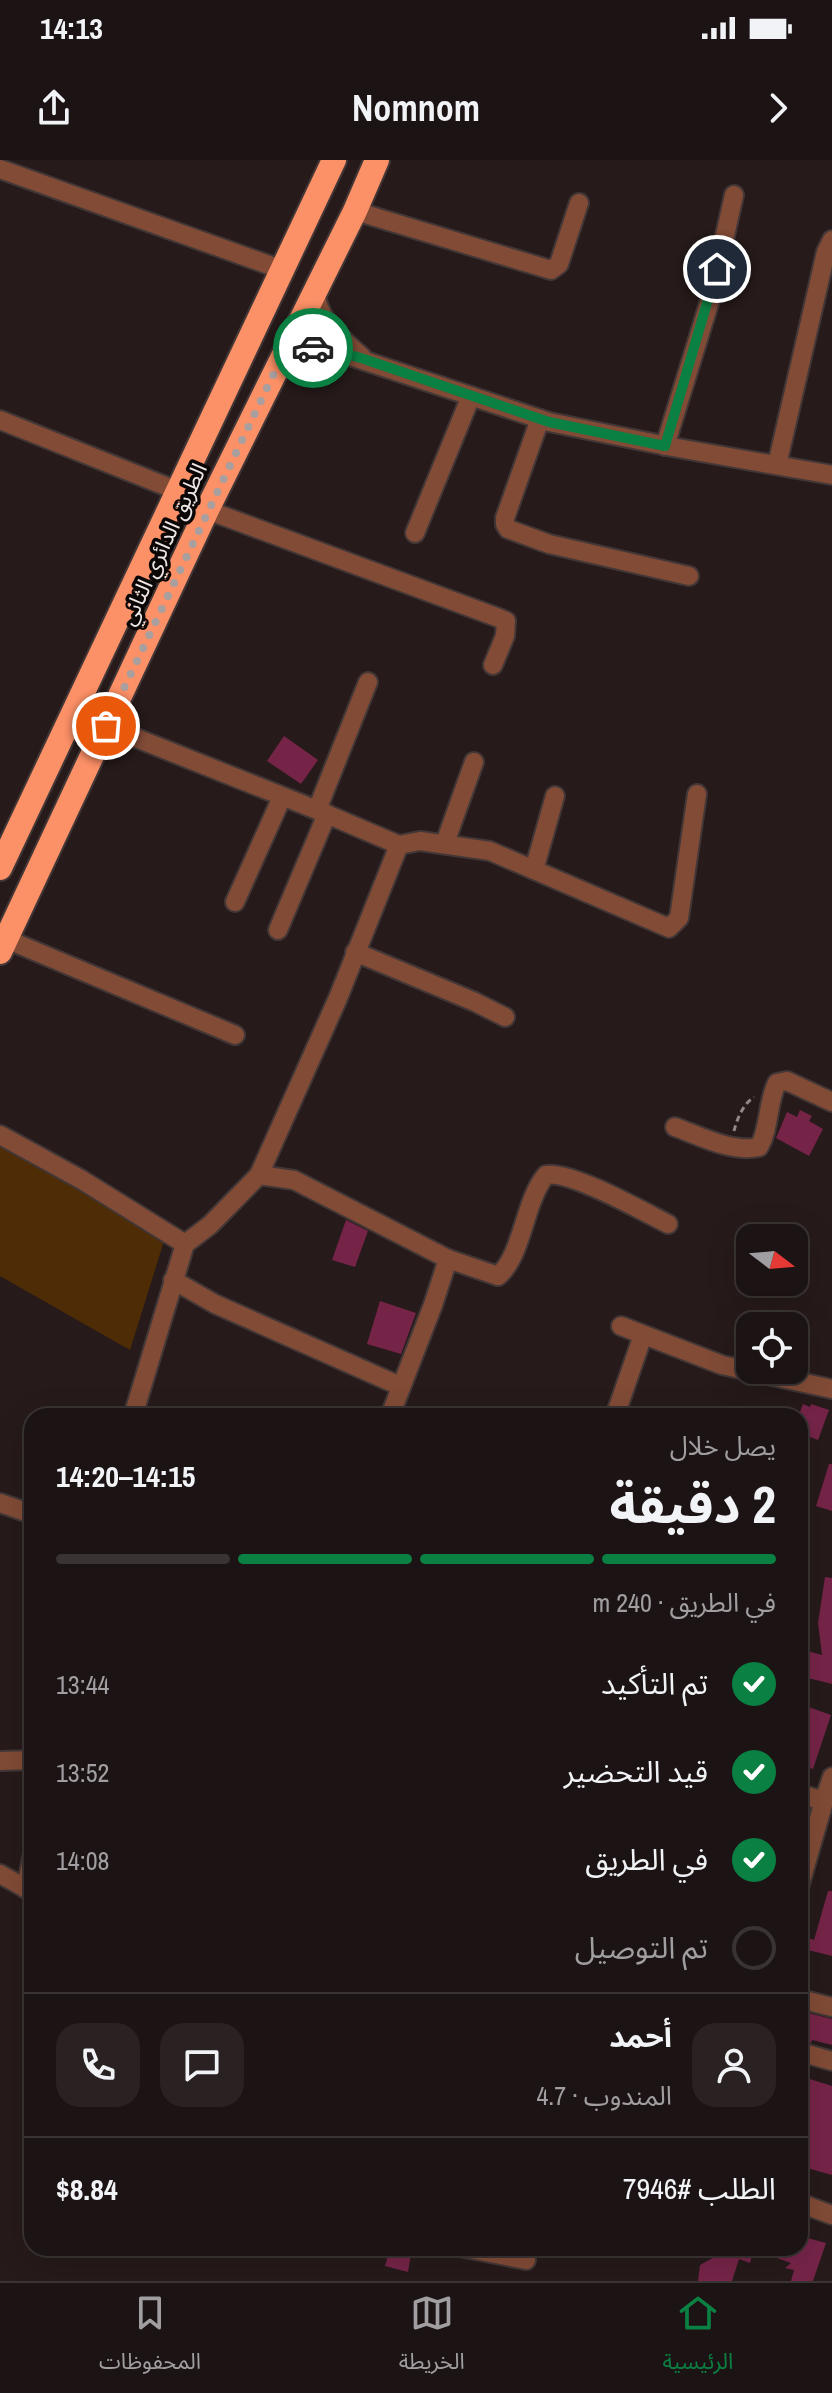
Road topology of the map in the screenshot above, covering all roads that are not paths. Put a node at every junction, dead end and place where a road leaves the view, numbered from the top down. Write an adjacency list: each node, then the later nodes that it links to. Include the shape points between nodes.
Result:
1 (316, 160): 8 (highway)
2 (334, 160): 8 (highway, الطريق الدائري الثاني)
3 (377, 160): 7 (highway, الطريق الدائري الثاني)
4 (0, 169): 10 (street)
5 (734, 195): 17 (street, via 712,294)
6 (579, 203): 7 (street, via 559,264 551,270)
7 (355, 211): 11 (highway, الطريق الدائري الثاني)
8 (299, 235): 10 (highway, الطريق الدائري الثاني)
9 (832, 240): 18 (street)
10 (283, 270): 20 (highway, الطريق الدائري الثاني)
11 (315, 290): 12 (street, via 316,306 332,329); 13 (highway, الطريق الدائري الثاني)
12 (364, 359): 13 (street, via 311,348); 14 (street)
13 (276, 369): 21 (highway, الطريق الدائري الثاني)
14 (471, 396): 15 (street); 22 (street)
15 (540, 419): 17 (street); 23 (street, via 505,518 508,529 549,544)
16 (0, 420): 20 (street)
17 (665, 446): 18 (street)
18 (777, 465): 19 (street)
19 (832, 475)
20 (178, 491): 34 (highway, الطريق الدائري الثاني)
21 (207, 510): 24 (street, via 506,621); 26 (highway, الطريق الدائري الثاني)
22 (415, 533)
23 (689, 576)
24 (493, 665)
25 (368, 682): 31 (street)
26 (106, 726): 30 (street); 38 (highway, الطريق الدائري الثاني)
27 (474, 762): 32 (street)
28 (697, 794): 35 (street, via 679,918 669,928)
29 (555, 796): 35 (street)
30 (282, 797): 31 (street); 36 (street)
31 (322, 812): 33 (street); 37 (street)
32 (445, 843): 33 (street); 35 (street, via 490,851)
33 (399, 845): 39 (street)
34 (0, 868)
35 (534, 870)
36 (235, 902)
37 (278, 930)
38 (3, 946): 41 (street)
39 (355, 952): 40 (street); 45 (street)
40 (505, 1017)
41 (235, 1035)
42 (832, 1102): 43 (street, via 787,1081 777,1083 759,1147 751,1149)
43 (675, 1127)
44 (0, 1135): 47 (street)
45 (259, 1175): 47 (street); 48 (street, via 294,1180)
46 (668, 1224): 48 (street, via 551,1174 542,1179 501,1274)
47 (185, 1244): 49 (street)
48 (448, 1259): 52 (street)
49 (173, 1280): 52 (street); 54 (street)
50 (621, 1326): 51 (street)
51 (643, 1335): 53 (street, via 722,1365); 56 (street)
52 (400, 1386): 55 (street)
53 (832, 1389)
54 (135, 1408)
55 (393, 1408)
56 (618, 1408)
57 (0, 1503): 58 (street)
58 (24, 1511)
59 (24, 1760): 60 (street)
60 (0, 1761)
61 (832, 1777): 63 (street)
62 (808, 1796): 63 (street)
63 (824, 1801): 64 (street)
64 (808, 1856)
65 (0, 1874): 67 (street)
66 (0, 1882): 68 (street)
67 (24, 1890)
68 (24, 1892)
69 (808, 2001): 70 (street)
70 (832, 2007)
71 (808, 2054): 72 (street)
72 (832, 2061)
73 (808, 2206): 74 (street)
74 (832, 2215)
75 (808, 2218): 76 (street)
76 (832, 2225)
77 (506, 2256): 78 (street)
78 (526, 2260)

